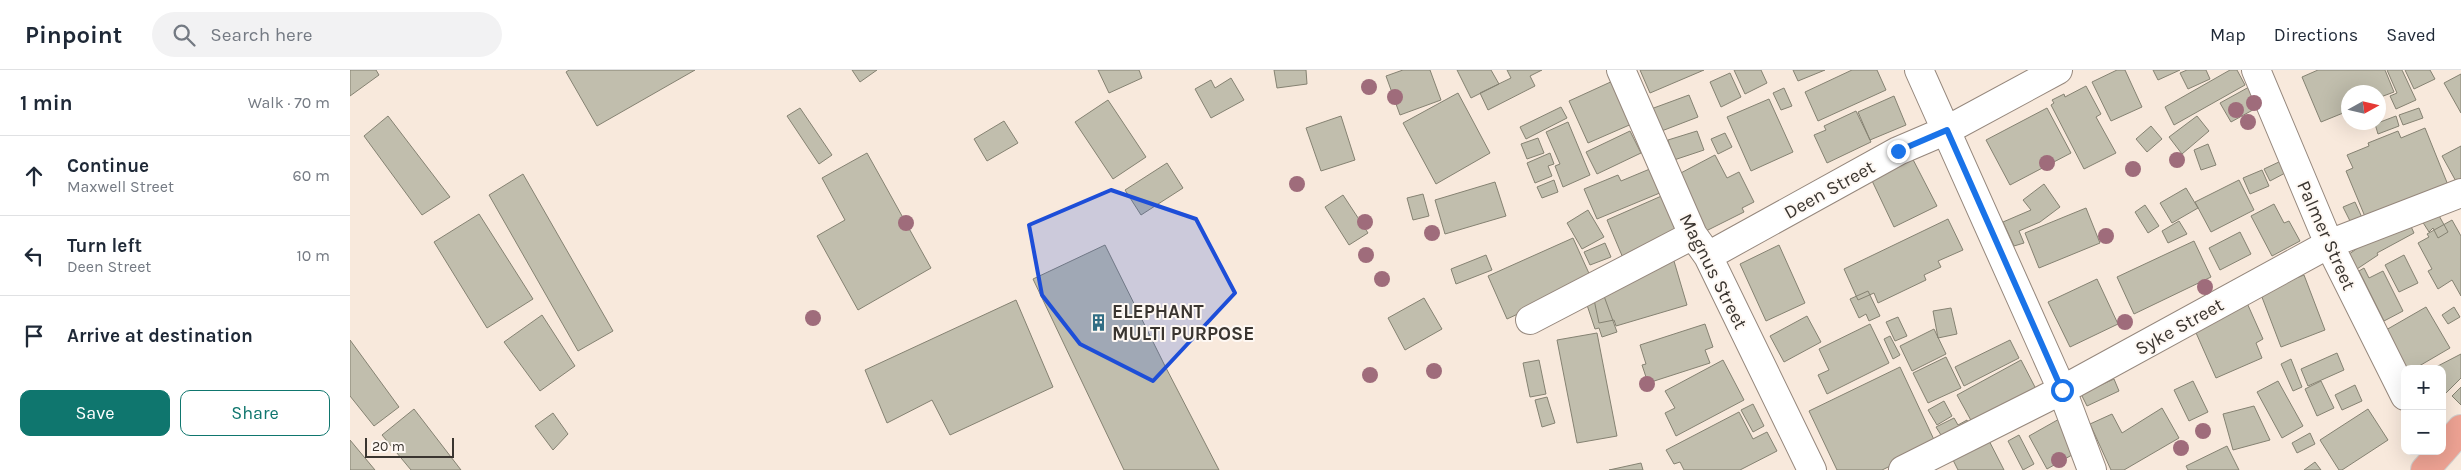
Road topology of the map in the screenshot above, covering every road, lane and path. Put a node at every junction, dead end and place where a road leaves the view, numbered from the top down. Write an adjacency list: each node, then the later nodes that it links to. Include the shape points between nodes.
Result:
1 (1621, 70): 8 (street, Magnus Street)
2 (1919, 70): 5 (street)
3 (2058, 70): 5 (street, Deen Street)
4 (2256, 70): 7 (street, Palmer Street)
5 (1947, 130): 8 (street, Deen Street); 11 (street)
6 (2461, 192): 7 (street, Syke Street)
7 (2329, 244): 10 (street, Palmer Street); 11 (street, Syke Street)
8 (1700, 245): 9 (street, Deen Street); 14 (street, Magnus Street)
9 (1530, 320)
10 (2401, 388)
11 (2062, 390): 15 (street, Syke Street); 16 (street)
12 (2461, 429): 13 (highway)
13 (2435, 456)
14 (1812, 470)
15 (1903, 470)
16 (2092, 470)

